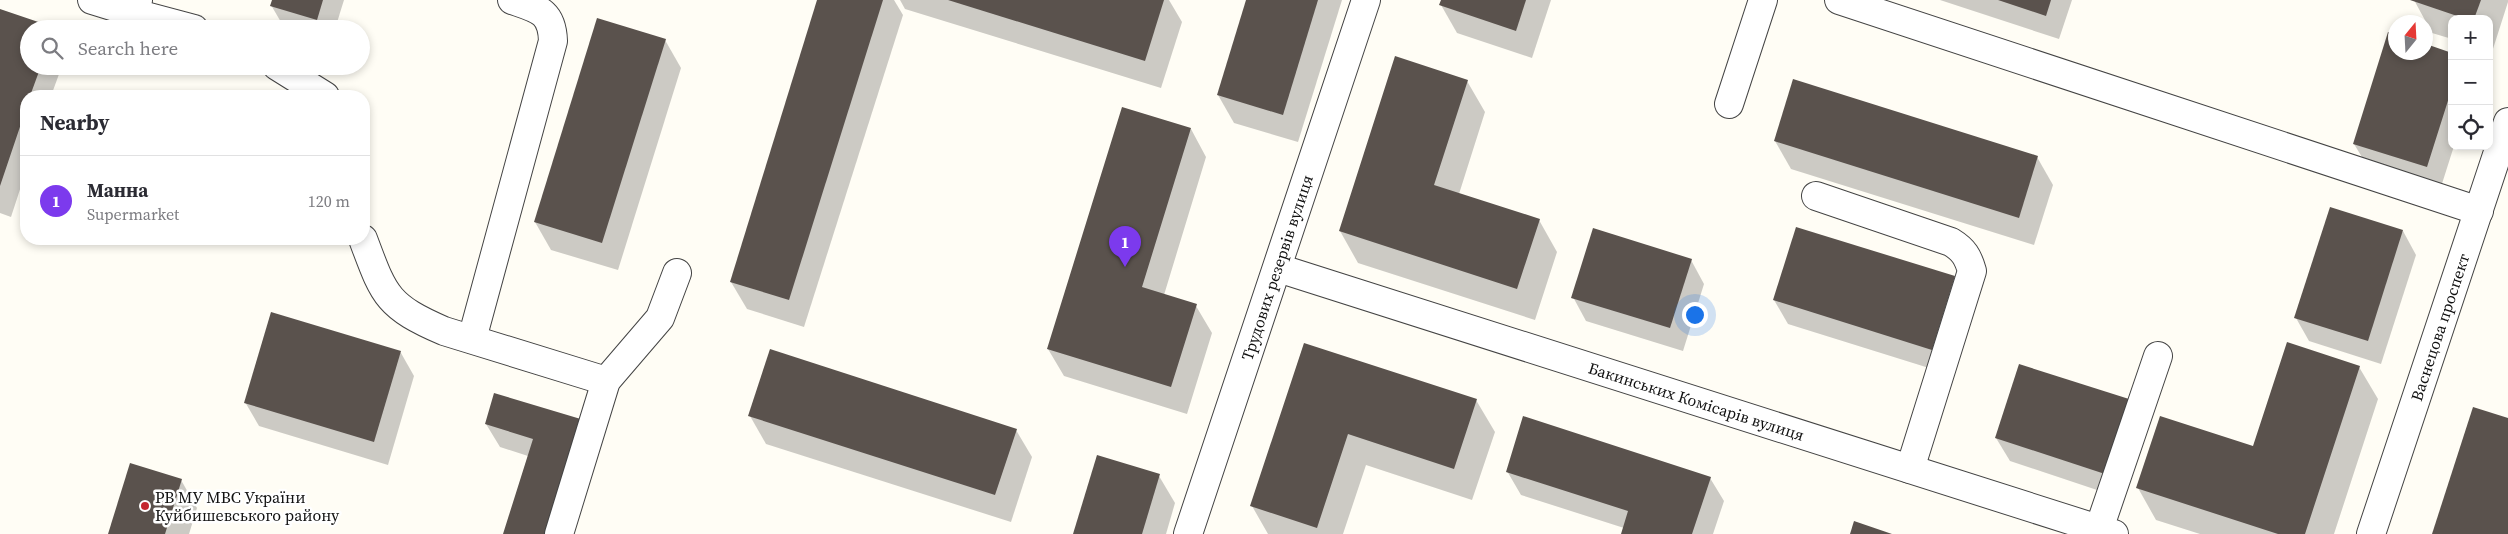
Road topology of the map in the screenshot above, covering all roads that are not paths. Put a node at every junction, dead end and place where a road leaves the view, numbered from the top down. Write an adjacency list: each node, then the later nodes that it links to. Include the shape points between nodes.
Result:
1 (92, 0): 6 (street)
2 (512, 0): 17 (street, via 547,16 553,41)
3 (1366, 0): 15 (street, Трудових резервів вулиця)
4 (1763, 0): 10 (street)
5 (1839, 0): 13 (street)
6 (136, 6): 7 (street)
7 (171, 20)
8 (291, 75): 9 (street)
9 (315, 90)
10 (1729, 104)
11 (2508, 122): 13 (street, Васнецова проспект)
12 (1816, 196): 20 (street, via 1951,242 1968,258 1972,271)
13 (2479, 211): 24 (street, Васнецова проспект)
14 (365, 245): 17 (street, via 380,284 394,304 418,320)
15 (1278, 268): 20 (street, Бакинських Комісарів вулиця); 23 (street, Трудових резервів вулиця)
16 (677, 273): 19 (street, via 660,318)
17 (472, 339): 19 (street)
18 (2158, 356): 21 (street)
19 (606, 381): 22 (street)
20 (1910, 469): 21 (street, Бакинських Комісарів вулиця)
21 (2107, 532)
22 (559, 534)
23 (1188, 534)
24 (2372, 534)

